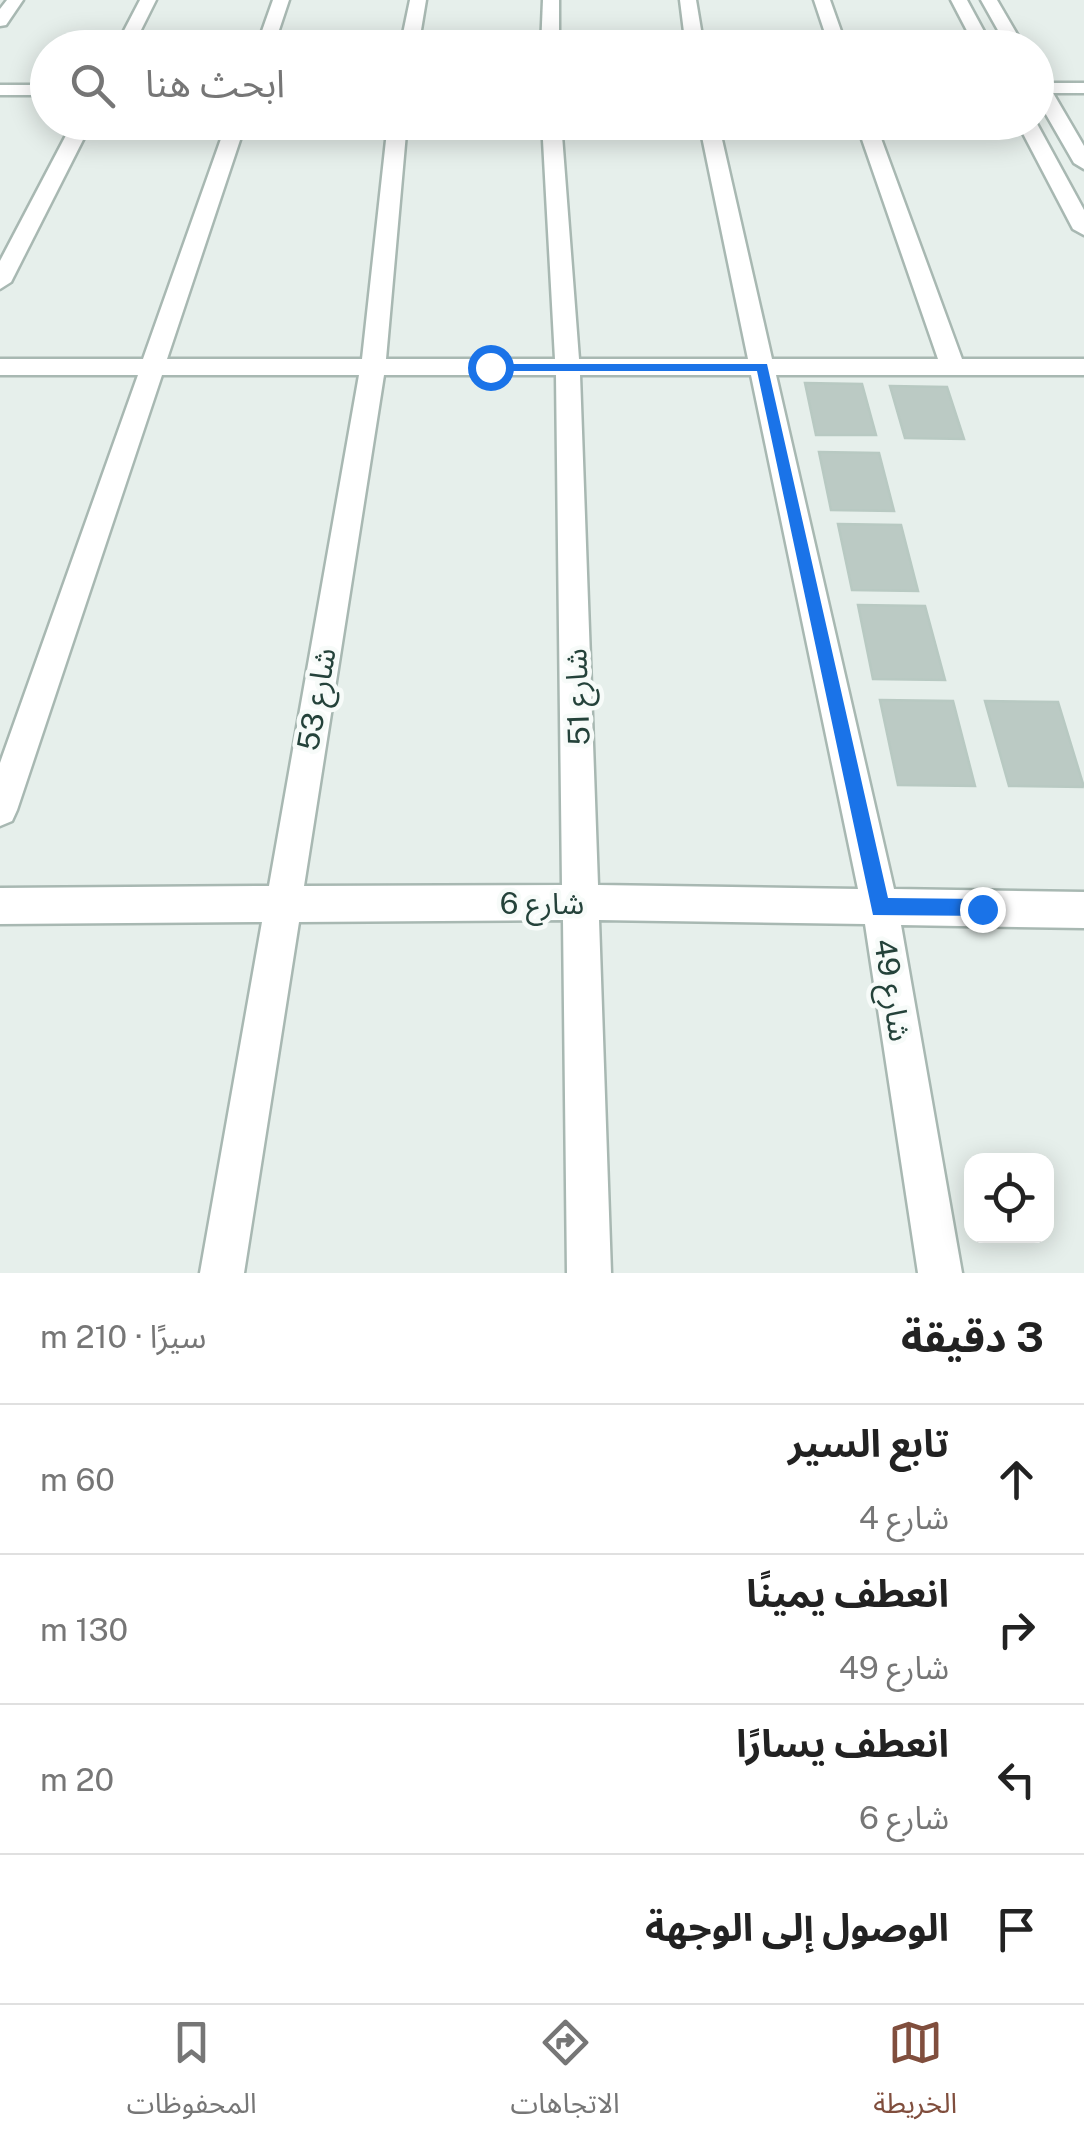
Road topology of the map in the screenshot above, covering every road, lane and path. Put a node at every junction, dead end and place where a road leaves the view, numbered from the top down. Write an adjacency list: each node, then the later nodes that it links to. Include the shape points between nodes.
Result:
1 (15, 0): 10 (street)
2 (148, 0): 11 (street)
3 (281, 0): 12 (street)
4 (418, 0): 13 (street)
5 (551, 0): 14 (street)
6 (688, 0): 15 (street)
7 (822, 0): 16 (street)
8 (959, 0): 17 (street)
9 (989, 0): 18 (street)
10 (0, 21)
11 (132, 30)
12 (270, 30)
13 (412, 30)
14 (550, 30)
15 (692, 30)
16 (832, 30)
17 (975, 30)
18 (1007, 30)
19 (1054, 86): 20 (street)
20 (1084, 88)
21 (0, 90): 22 (street)
22 (30, 90)
23 (1054, 112): 31 (street)
24 (74, 140): 33 (street)
25 (231, 140): 36 (street)
26 (396, 140): 35 (street, شارع 53)
27 (552, 140): 40 (street, شارع 51)
28 (712, 140): 37 (street, شارع 49)
29 (871, 140): 38 (street)
30 (1036, 140): 32 (street)
31 (1084, 163)
32 (1084, 229)
33 (0, 282)
34 (0, 366): 36 (street)
35 (373, 366): 36 (street); 40 (street); 43 (street, شارع 53)
36 (154, 367): 41 (street)
37 (762, 367): 38 (street); 40 (street); 45 (street, شارع 49)
38 (953, 367): 39 (street)
39 (1084, 367)
40 (568, 368): 42 (street, شارع 51)
41 (0, 810)
42 (582, 902): 43 (street, شارع 6); 45 (street, شارع 6); 48 (street, شارع 51)
43 (282, 903): 44 (street, شارع 6); 47 (street, شارع 53)
44 (0, 906)
45 (880, 908): 46 (street, شارع 6); 49 (street, شارع 49)
46 (1084, 910)
47 (222, 1273)
48 (588, 1273)
49 (940, 1273)

